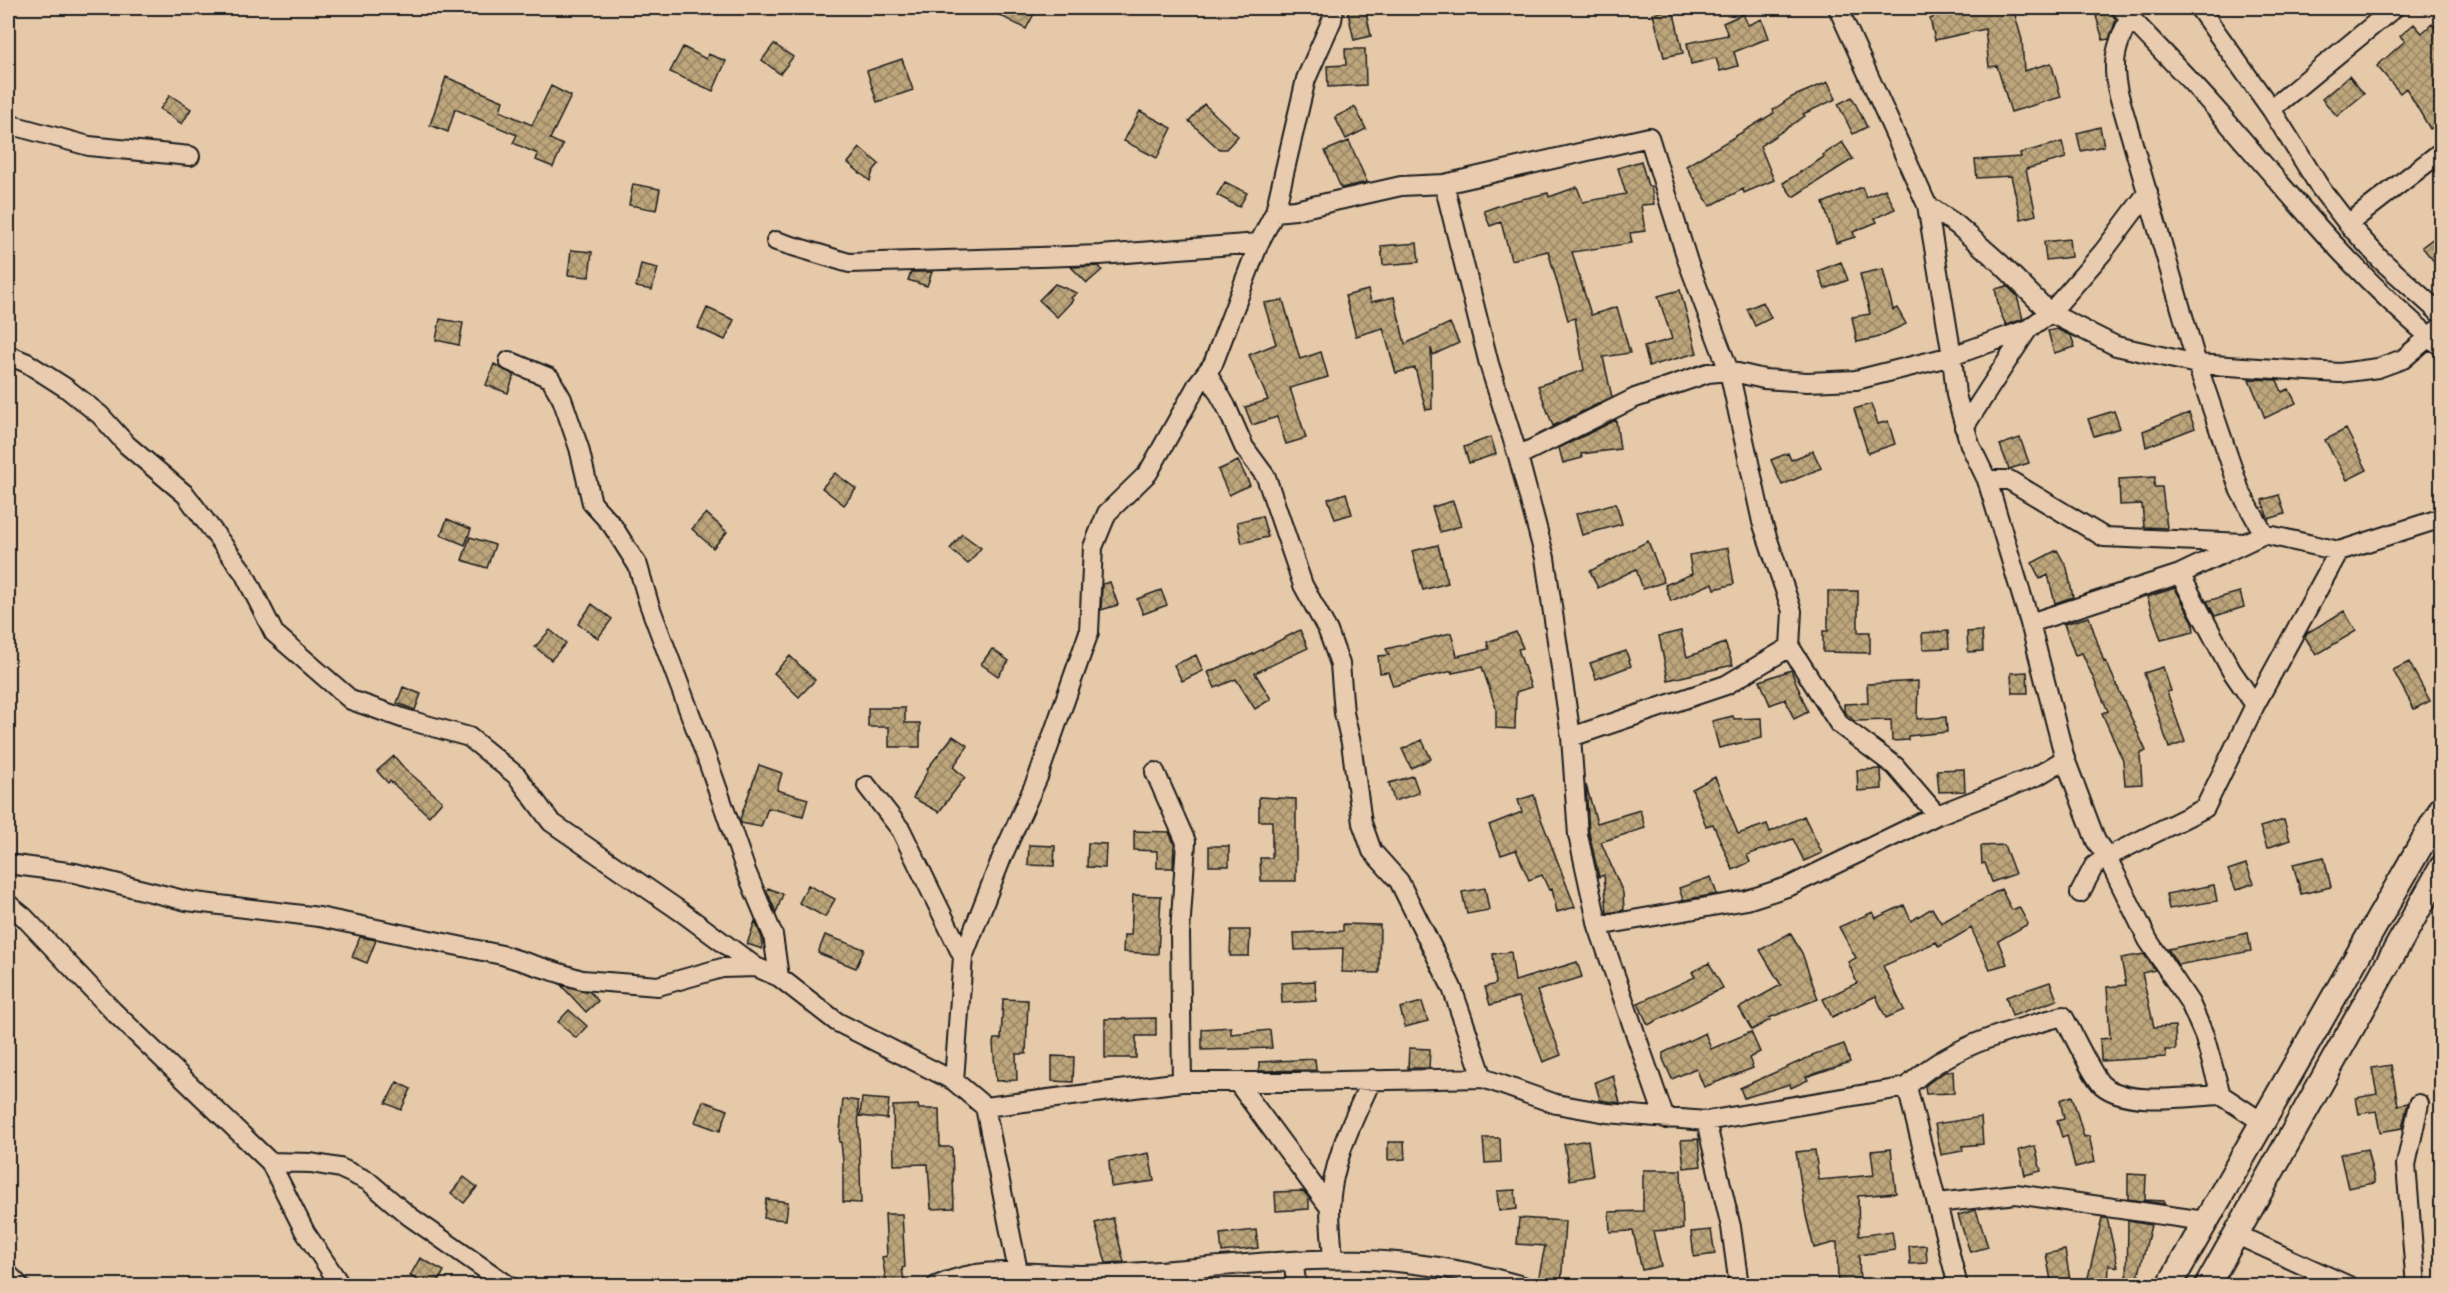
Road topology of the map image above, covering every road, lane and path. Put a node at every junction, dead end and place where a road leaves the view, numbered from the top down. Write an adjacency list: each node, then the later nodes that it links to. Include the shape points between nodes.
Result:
1 (1334, 8): 13 (street, via 1306,80)
2 (1838, 8): 12 (street)
3 (2199, 8): 6 (street)
4 (2394, 8): 6 (street)
5 (2125, 12): 11 (street, via 2114,71); 20 (street, via 2332,244 2407,319)
6 (2271, 109): 14 (street)
7 (8, 124): 9 (street, via 89,146)
8 (2442, 151): 14 (street)
9 (190, 156)
10 (1444, 184): 13 (street, via 1401,186); 25 (street, via 1649,137 1688,262); 28 (street, via 1489,364)
11 (2148, 192): 17 (street); 24 (street)
12 (1927, 205): 17 (street, via 1957,225); 22 (street)
13 (1275, 212): 16 (street)
14 (2348, 224): 18 (street)
15 (776, 241): 16 (street, via 849,263 1100,255)
16 (1259, 243): 26 (street)
17 (2050, 314): 19 (street); 24 (street, via 2116,346)
18 (2442, 315)
19 (2028, 329): 22 (street); 27 (street)
20 (2437, 336): 24 (street, via 2403,359 2350,372)
21 (8, 355): 51 (street, via 66,388 186,495 244,573 274,633 351,700 469,736 517,776 551,822)
22 (1952, 356): 25 (street, via 1856,380 1764,379); 27 (street)
23 (509, 361): 52 (street, via 550,378 562,399 579,448 592,503 612,525 638,566 746,872 773,935)
24 (2197, 364): 31 (street, via 2240,491)
25 (1729, 371): 28 (street, via 1708,373 1635,398); 36 (street, via 1762,522 1792,611)
26 (1207, 372): 50 (street, via 1148,473 1107,513 1093,547 1089,632 1038,777); 53 (street, via 1244,447 1266,477 1303,585 1328,631 1340,664 1362,823 1372,851 1399,881 1452,988)
27 (1964, 427): 29 (street)
28 (1518, 456): 38 (street, via 1545,558)
29 (1987, 480): 32 (street, via 2008,480 2104,537); 35 (street)
30 (2442, 518): 33 (street)
31 (2264, 534): 32 (street); 33 (street)
32 (2247, 543): 34 (street)
33 (2339, 550): 37 (street)
34 (2180, 574): 35 (street); 37 (street, via 2231,670)
35 (2030, 623): 39 (street)
36 (1790, 647): 38 (street, via 1726,685); 43 (street, via 1839,724 1895,766)
37 (2255, 705): 44 (street, via 2205,808)
38 (1570, 737): 49 (street, via 1578,835)
39 (2065, 759): 43 (street, via 2037,776); 44 (street, via 2096,841)
40 (1155, 772): 56 (street, via 1186,843 1180,933)
41 (867, 786): 50 (street, via 901,830)
42 (2442, 808): 64 (main road)
43 (1938, 815): 49 (street, via 1790,886 1747,900)
44 (2107, 857): 47 (street, via 2094,866); 59 (street, via 2148,940 2190,1003 2204,1035)
45 (8, 864): 51 (street, via 75,873 187,901 331,919 502,955 582,980 658,986 722,968)
46 (2442, 867): 69 (main road)
47 (2080, 893)
48 (8, 904): 65 (street)
49 (1598, 926): 62 (street)
50 (963, 957): 55 (street)
51 (756, 967): 52 (street)
52 (779, 977): 55 (street, via 837,1022)
53 (1483, 1078): 54 (street); 62 (street, via 1556,1104)
54 (1372, 1079): 57 (street); 67 (street, via 1341,1152)
55 (954, 1081): 61 (street)
56 (1182, 1082): 57 (street); 61 (street)
57 (1237, 1082): 67 (street)
58 (1906, 1087): 59 (street, via 1924,1069 1996,1035 2063,1016 2101,1084 2120,1096); 63 (street); 66 (street)
59 (2221, 1095): 64 (street)
60 (2419, 1104): 85 (street, via 2406,1165)
61 (985, 1107): 73 (street)
62 (1665, 1119): 63 (street)
63 (1706, 1121): 80 (street, via 1731,1227)
64 (2262, 1122): 68 (main road)
65 (270, 1162): 75 (street, via 305,1232); 76 (street, via 340,1168 368,1181 409,1216)
66 (1937, 1203): 68 (street, via 2016,1194); 81 (street)
67 (1330, 1208): 70 (street)
68 (2205, 1221): 82 (main road)
69 (2235, 1234): 83 (main road); 84 (street)
70 (1333, 1260): 71 (street); 79 (street, via 1406,1263)
71 (1293, 1262): 73 (street); 78 (street)
72 (8, 1274): 74 (street)
73 (1020, 1279): 77 (street, via 979,1272)
74 (20, 1286)
75 (340, 1286)
76 (510, 1286)
77 (936, 1286)
78 (1297, 1286)
79 (1523, 1286)
80 (1739, 1286)
81 (1958, 1286)
82 (2169, 1286)
83 (2206, 1286)
84 (2349, 1286)
85 (2416, 1286)

